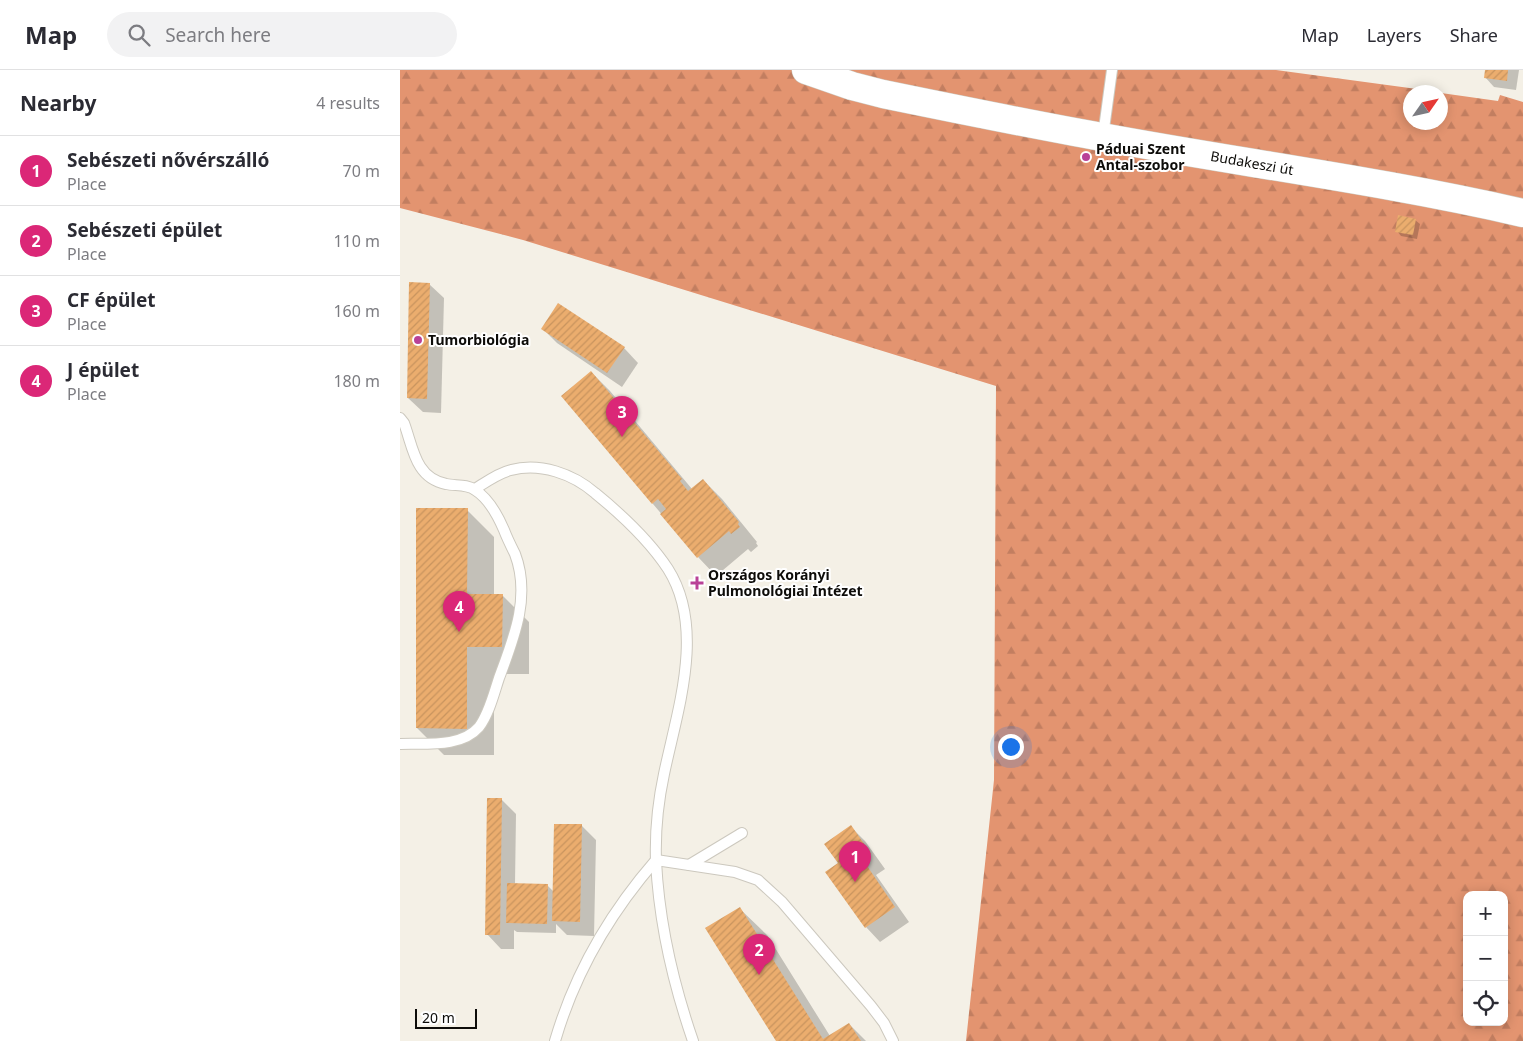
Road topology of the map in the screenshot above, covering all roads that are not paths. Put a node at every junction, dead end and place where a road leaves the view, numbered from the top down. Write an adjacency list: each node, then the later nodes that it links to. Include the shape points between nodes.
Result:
1 (806, 70): 3 (main road, Budakeszi út, via 883,94)
2 (1112, 70): 3 (lane)
3 (1102, 137): 4 (main road, Budakeszi út, via 1379,184)
4 (1523, 213)
5 (400, 418): 6 (lane, via 420,468 427,476 435,481)
6 (475, 489): 7 (lane, via 489,504 515,555 521,585 517,628 479,726 461,739 449,742); 9 (lane, via 512,470 536,468 563,473 588,487 615,510 652,547 669,570 684,613 688,652 658,806)
7 (400, 744)
8 (742, 833): 10 (lane)
9 (656, 860): 10 (lane); 11 (lane, via 633,886 590,954 564,1009); 12 (lane, via 666,944)
10 (689, 865): 13 (lane, via 735,872 758,880 770,889 871,1006)
11 (555, 1041)
12 (693, 1041)
13 (893, 1041)

